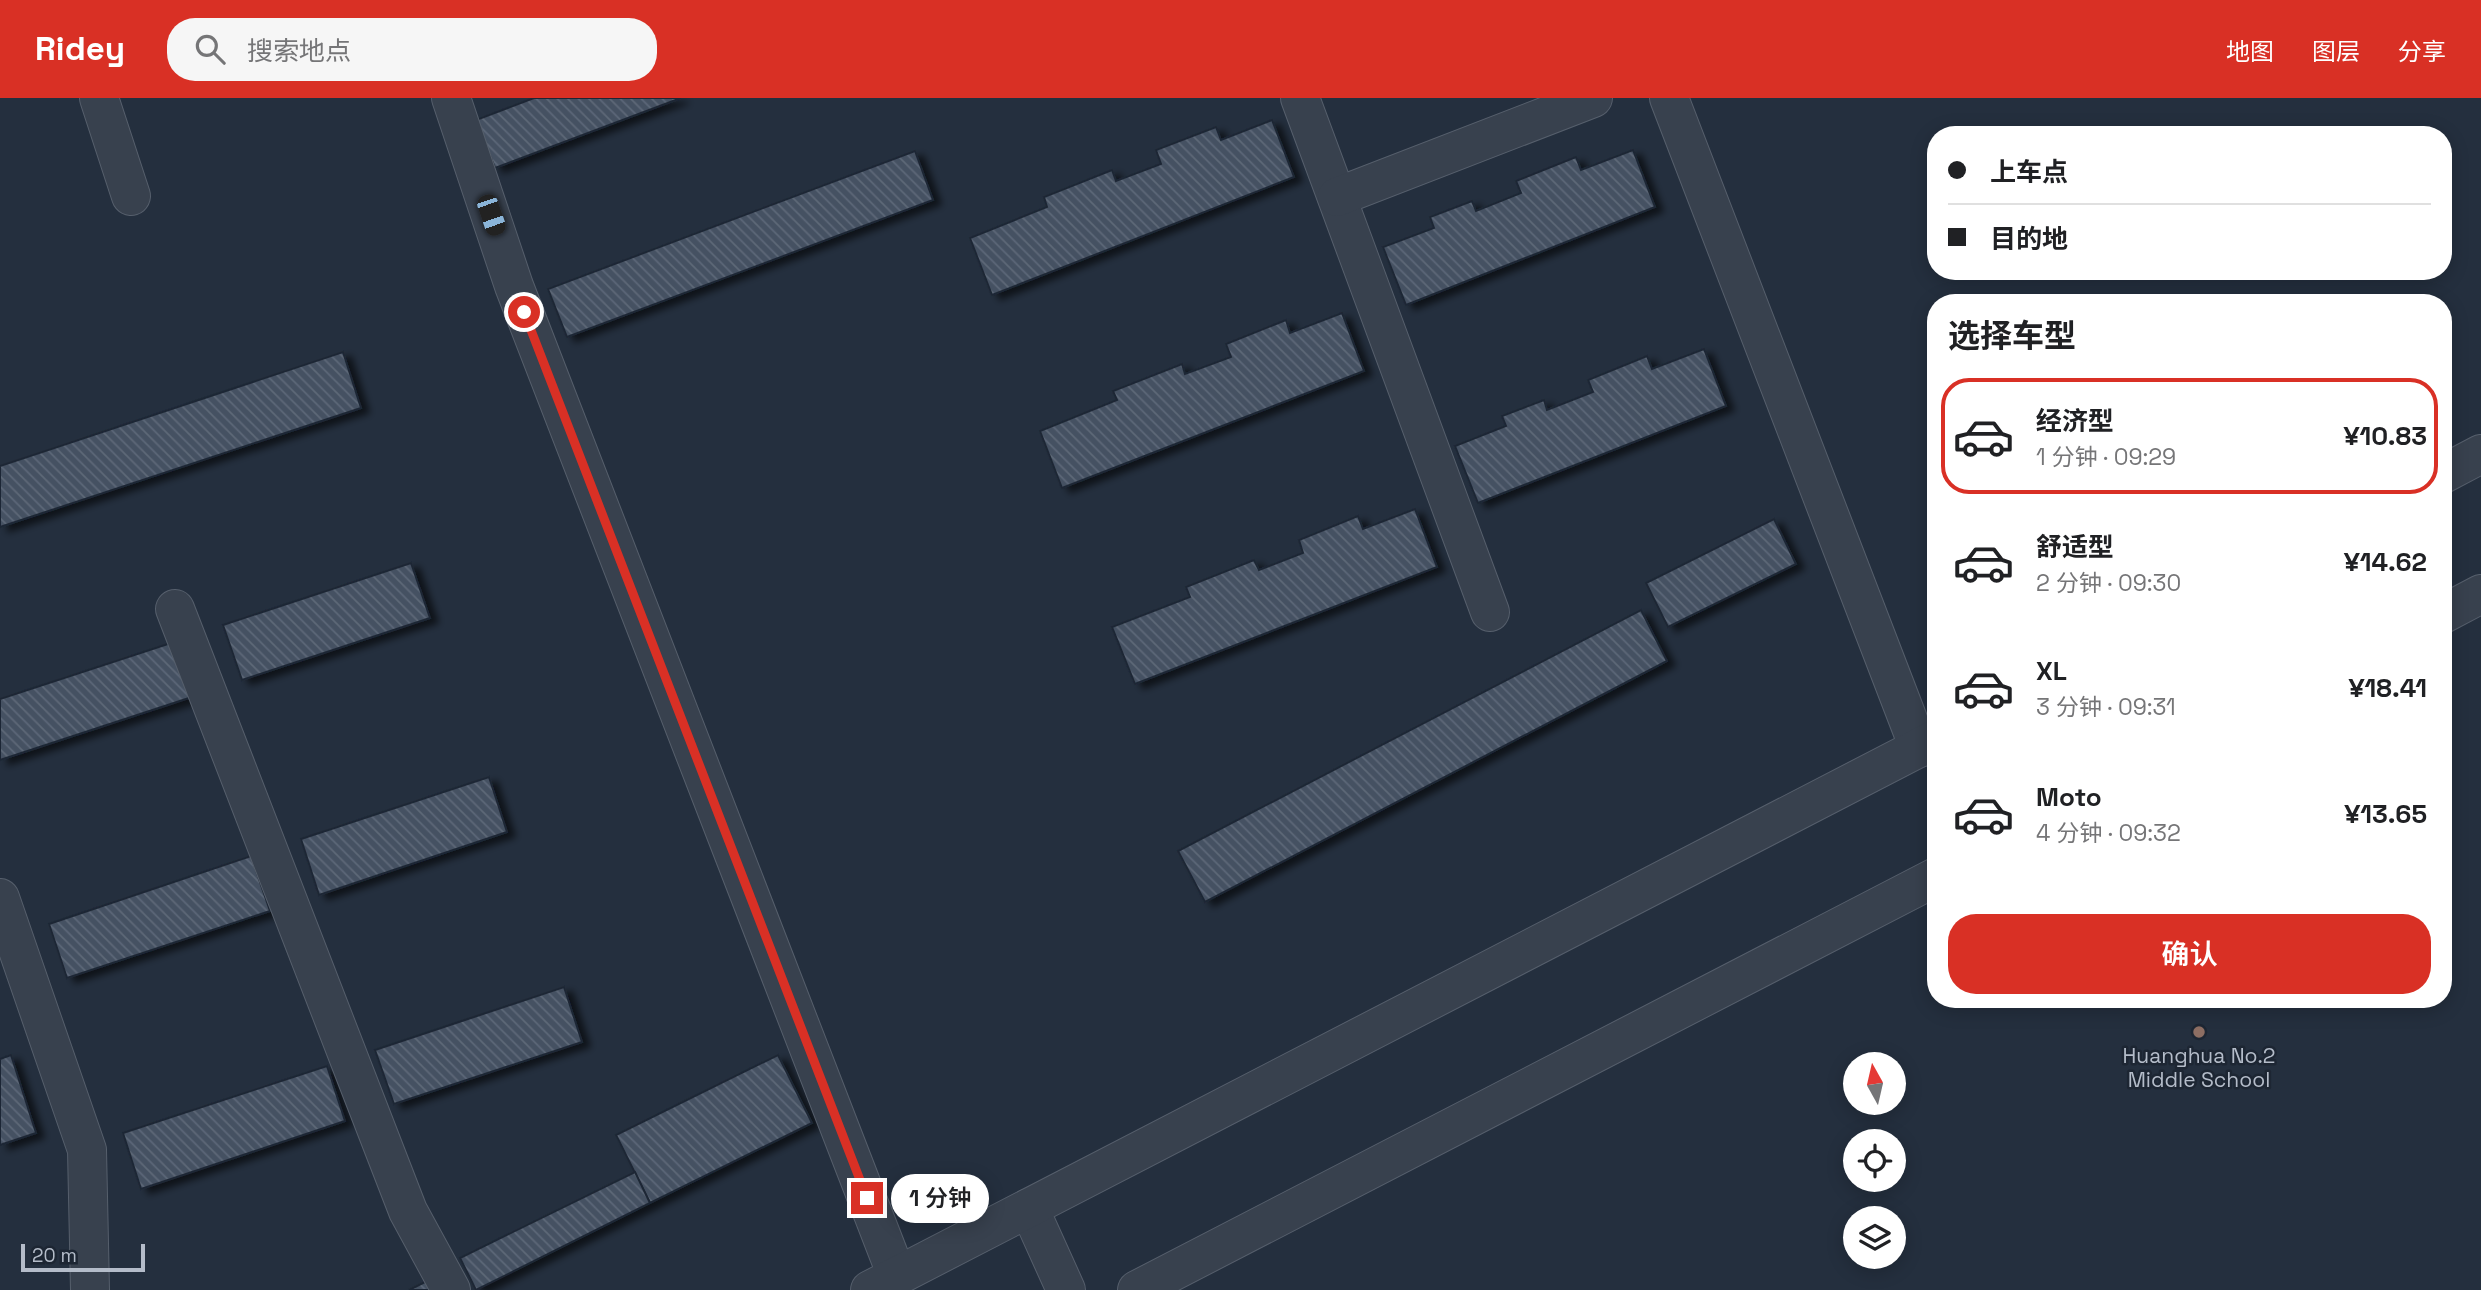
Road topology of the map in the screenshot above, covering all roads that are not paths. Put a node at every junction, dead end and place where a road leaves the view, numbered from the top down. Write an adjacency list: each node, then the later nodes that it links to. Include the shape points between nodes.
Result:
1 (99, 98): 6 (street)
2 (452, 98): 18 (street, via 514,286)
3 (1300, 98): 7 (street)
4 (1593, 98): 7 (street)
5 (1669, 98): 14 (street)
6 (131, 196)
7 (1337, 197): 13 (street)
8 (2481, 454): 9 (street)
9 (2452, 469)
10 (2481, 594): 12 (street)
11 (175, 609): 20 (street, via 408,1210)
12 (2452, 609)
13 (1490, 612)
14 (1927, 744): 17 (street)
15 (1927, 882): 22 (street)
16 (0, 898): 19 (street, via 87,1150)
17 (1029, 1208): 18 (street); 21 (street)
18 (884, 1283)
19 (90, 1290)
20 (451, 1290)
21 (1066, 1290)
22 (1137, 1290)

